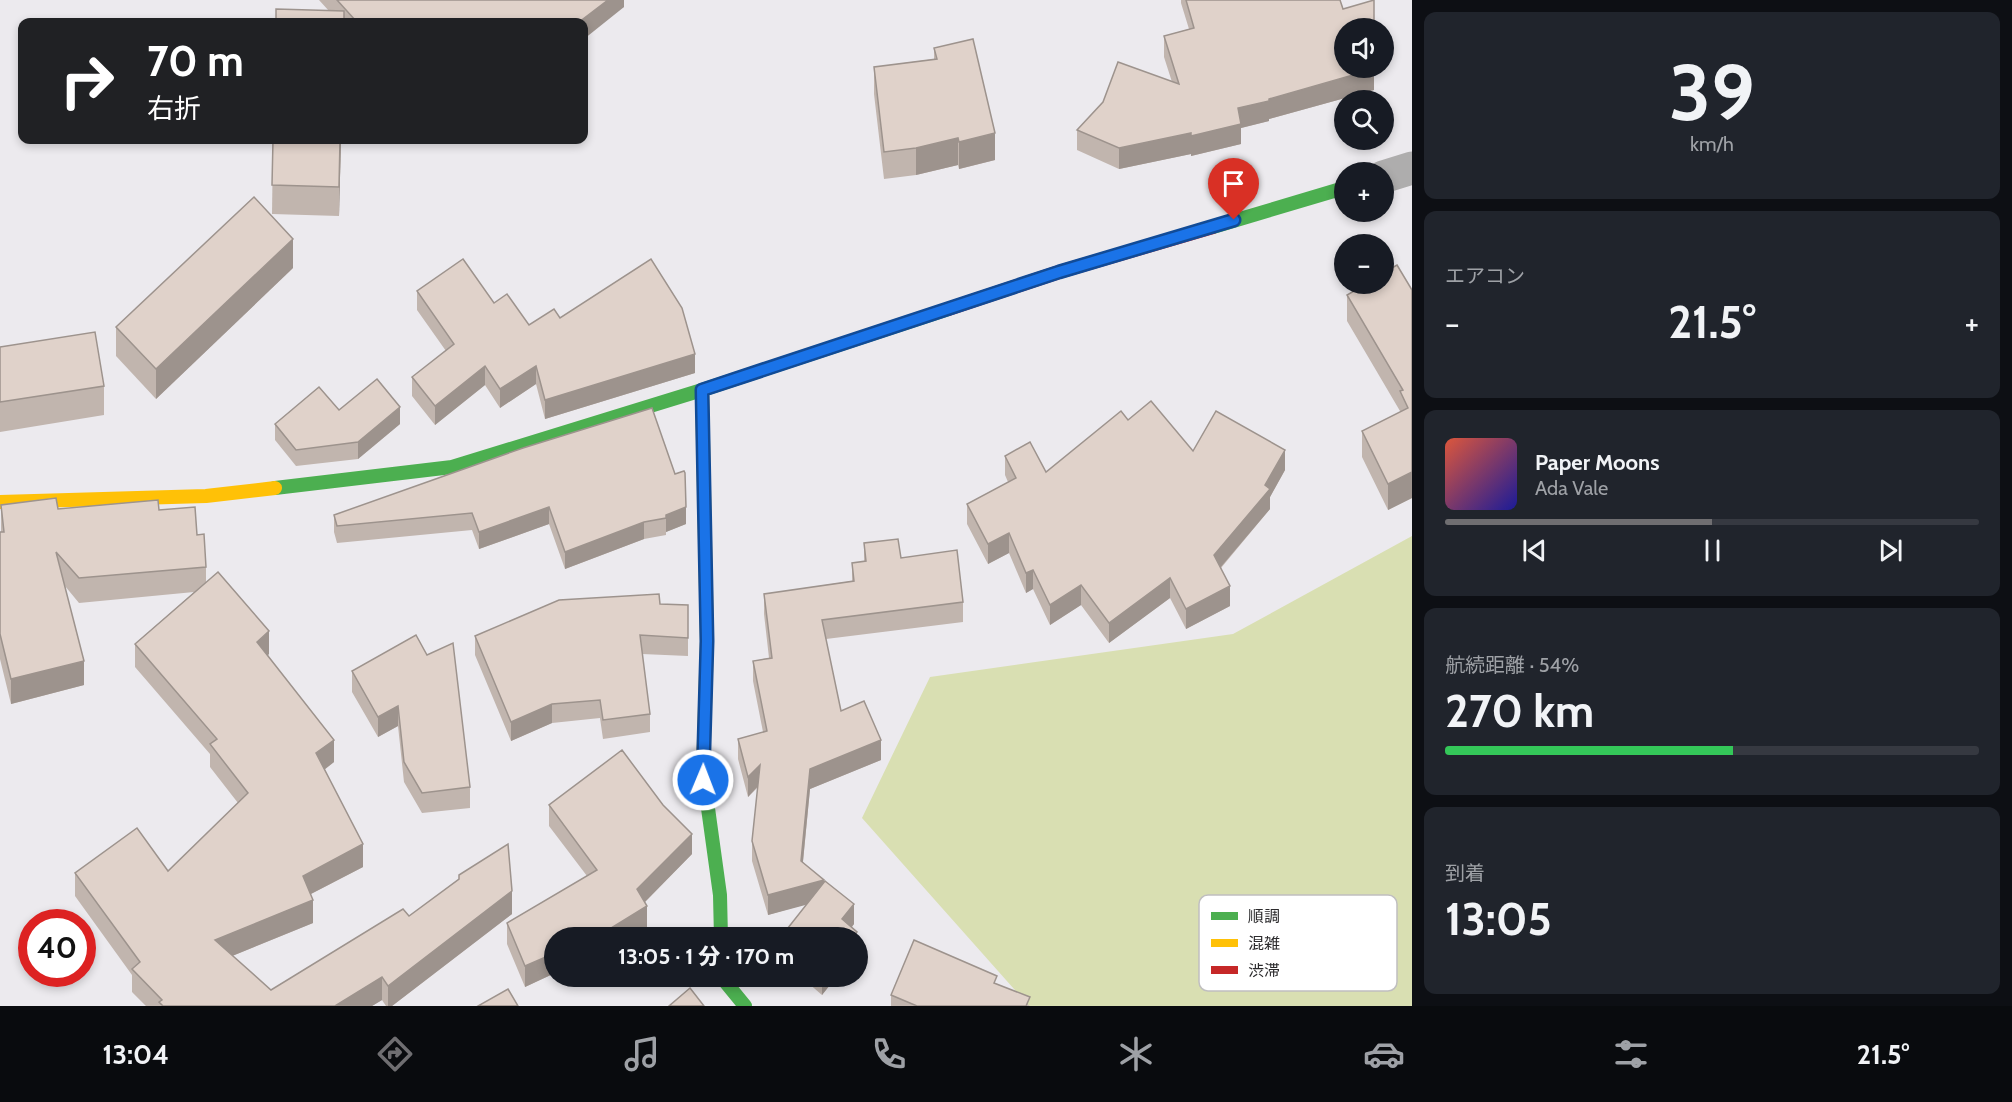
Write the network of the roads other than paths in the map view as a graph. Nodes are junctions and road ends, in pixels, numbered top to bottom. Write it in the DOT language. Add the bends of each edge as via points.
graph roads {
  1 [pos="1412,168"];
  2 [pos="1394,174"];
  3 [pos="1334,191"];
  4 [pos="702,390"];
  5 [pos="0,502"];
  6 [pos="721,927"];
  7 [pos="730,987"];
  8 [pos="745,1006"];
  1 -- 2 [label="street"];
  3 -- 4 [label="street" via="1059,272"];
  4 -- 5 [label="street" via="452,467 206,496"];
  4 -- 6 [label="street" via="707,641 703,780 720,895"];
  7 -- 8 [label="street"];
}
